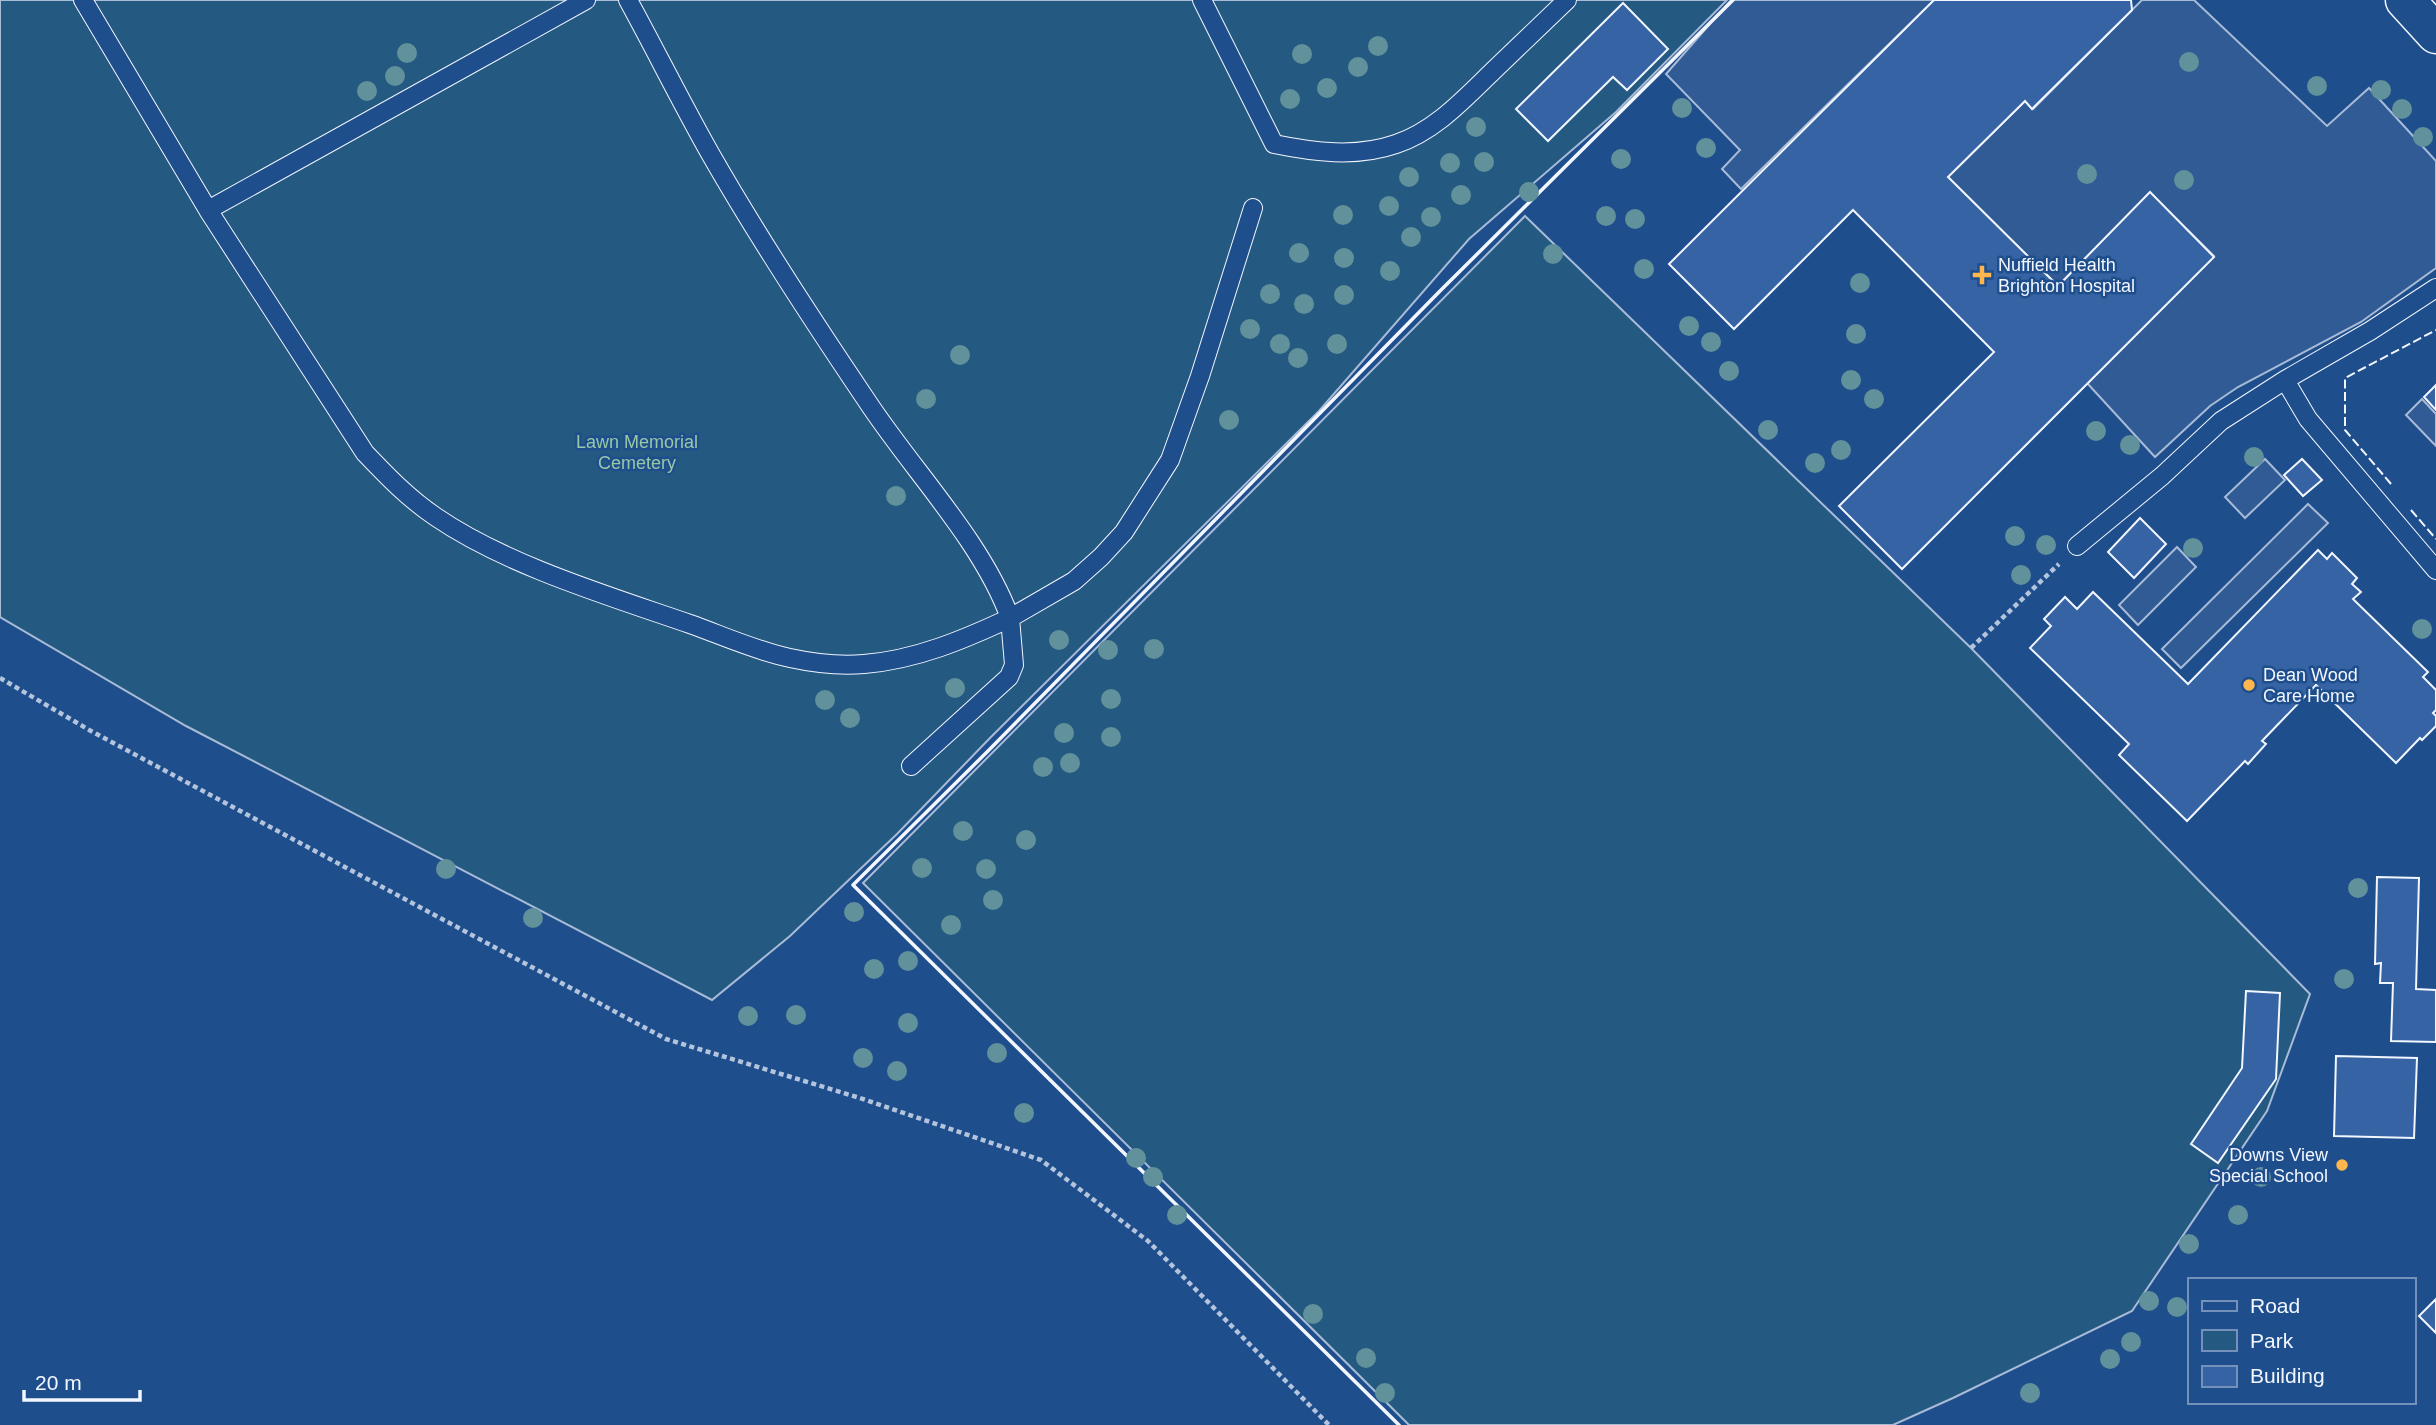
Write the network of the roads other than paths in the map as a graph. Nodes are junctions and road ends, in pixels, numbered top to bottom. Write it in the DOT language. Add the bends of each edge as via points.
graph roads {
  1 [pos="83,0"];
  2 [pos="586,0"];
  3 [pos="628,0"];
  4 [pos="1202,0"];
  5 [pos="1567,0"];
  6 [pos="2406,0"];
  7 [pos="2436,34"];
  8 [pos="1253,208"];
  9 [pos="208,210"];
  10 [pos="2436,288"];
  11 [pos="2285,380"];
  12 [pos="2077,546"];
  13 [pos="2436,570"];
  14 [pos="1010,618"];
  15 [pos="911,766"];
  1 -- 9 [label="lane"];
  2 -- 9 [label="lane"];
  3 -- 14 [label="lane" via="712,156 774,257 892,439 971,543 1000,590"];
  4 -- 5 [label="lane" via="1274,144 1318,153 1380,148 1410,139 1450,112"];
  6 -- 7 [label="street"];
  8 -- 14 [label="lane" via="1170,460 1124,532 1101,557 1074,581"];
  9 -- 14 [label="lane" via="365,453 436,517 479,542 609,596 790,658 837,664 891,660 958,642"];
  10 -- 11 [label="lane"];
  11 -- 12 [label="lane" via="2221,421 2162,477"];
  11 -- 13 [label="lane" via="2308,419"];
  14 -- 15 [label="lane" via="1014,665 1009,677"];
}
